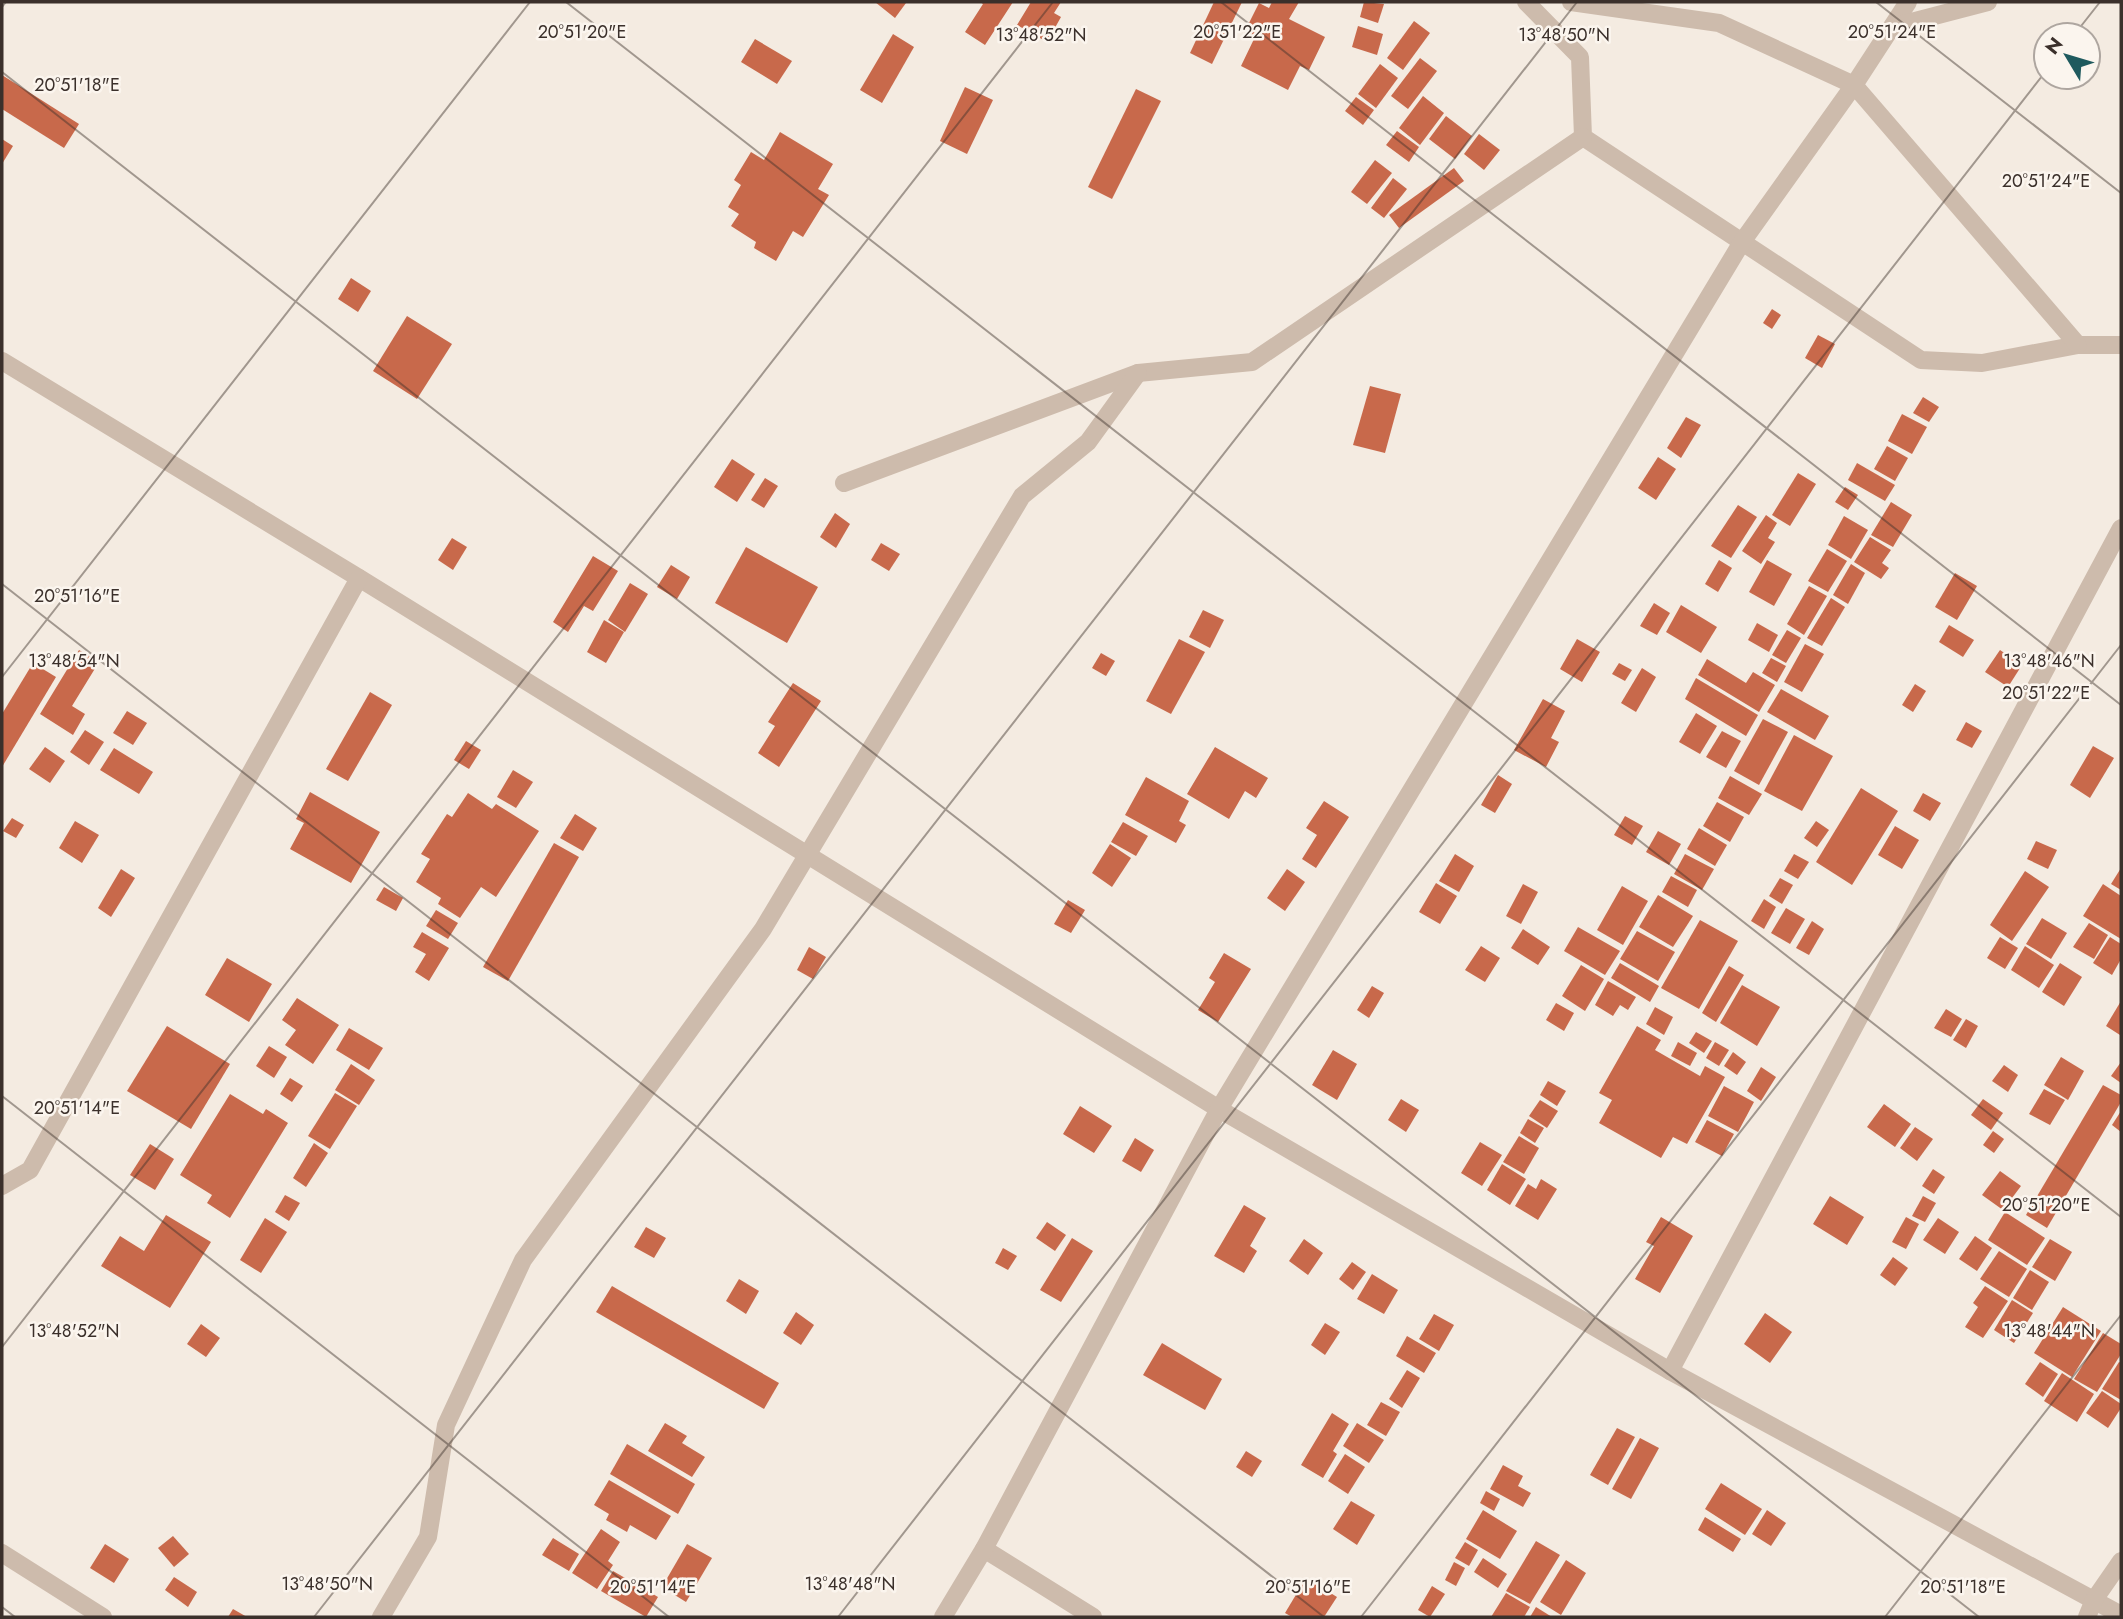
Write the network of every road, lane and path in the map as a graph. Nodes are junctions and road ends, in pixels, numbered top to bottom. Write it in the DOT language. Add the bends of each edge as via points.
graph roads {
  1 [pos="1526,2"];
  2 [pos="1571,2"];
  3 [pos="1908,2"];
  4 [pos="1988,2"];
  5 [pos="1892,27"];
  6 [pos="1854,85"];
  7 [pos="1583,136"];
  8 [pos="1742,242"];
  9 [pos="2078,345"];
  10 [pos="2121,345"];
  11 [pos="2,361"];
  12 [pos="1139,373"];
  13 [pos="844,483"];
  14 [pos="2121,528"];
  15 [pos="359,578"];
  16 [pos="808,856"];
  17 [pos="1219,1109"];
  18 [pos="2,1186"];
  19 [pos="1670,1371"];
  20 [pos="984,1549"];
  21 [pos="2,1553"];
  22 [pos="2121,1561"];
  23 [pos="2091,1609"];
  24 [pos="2121,1615"];
  25 [pos="103,1617"];
  26 [pos="382,1617"];
  27 [pos="943,1617"];
  28 [pos="1093,1617"];
  1 -- 7 [label="street" via="1580,57"];
  2 -- 6 [label="street" via="1719,23"];
  3 -- 5 [label="street"];
  4 -- 5 [label="street"];
  5 -- 6 [label="street"];
  6 -- 8 [label="street"];
  6 -- 9 [label="street"];
  7 -- 8 [label="street"];
  7 -- 12 [label="street" via="1252,362"];
  8 -- 9 [label="street" via="1921,360 1982,363"];
  8 -- 17 [label="street"];
  9 -- 10 [label="street"];
  11 -- 15 [label="street"];
  12 -- 13 [label="street"];
  12 -- 16 [label="street" via="1088,442 1022,496"];
  14 -- 19 [label="street"];
  15 -- 16 [label="street"];
  15 -- 18 [label="street" via="30,1170"];
  16 -- 17 [label="street"];
  16 -- 26 [label="street" via="763,929 523,1260 446,1425 428,1537"];
  17 -- 19 [label="street"];
  17 -- 20 [label="street"];
  19 -- 23 [label="street"];
  20 -- 27 [label="street"];
  20 -- 28 [label="street"];
  21 -- 25 [label="street"];
  22 -- 23 [label="street"];
  23 -- 24 [label="street"];
}
